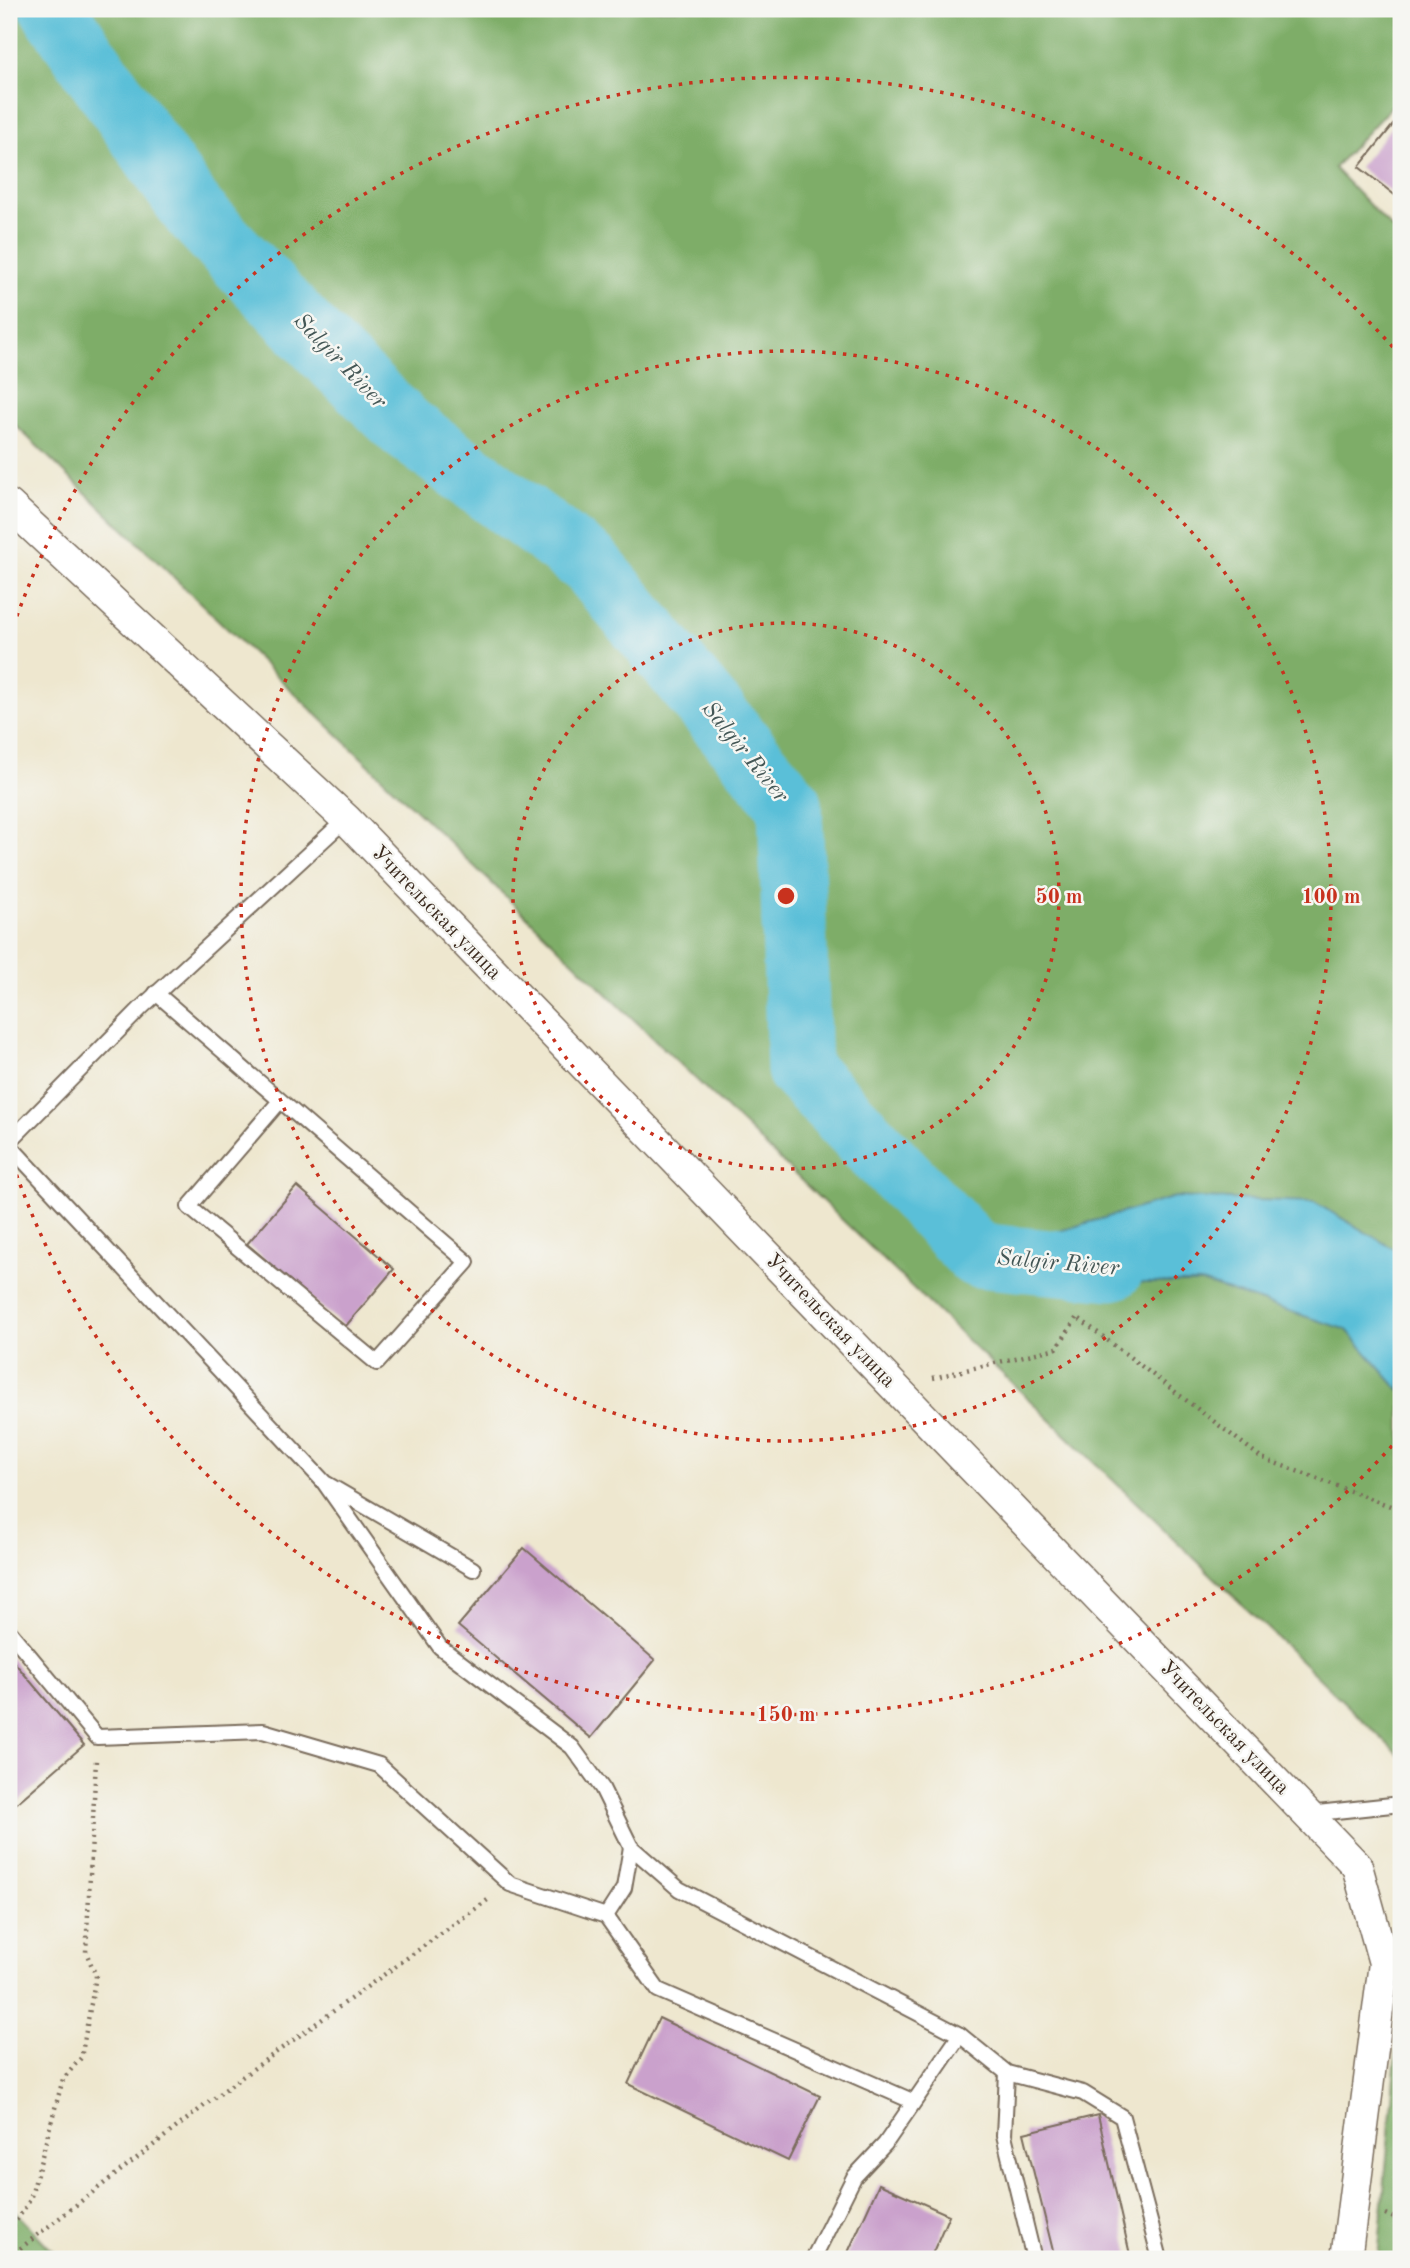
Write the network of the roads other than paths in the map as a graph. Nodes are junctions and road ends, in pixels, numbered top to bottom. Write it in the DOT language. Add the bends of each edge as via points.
graph roads {
  1 [pos="9,505"];
  2 [pos="346,819"];
  3 [pos="156,993"];
  4 [pos="280,1101"];
  5 [pos="9,1144"];
  6 [pos="323,1481"];
  7 [pos="473,1569"];
  8 [pos="9,1631"];
  9 [pos="1401,1804"];
  10 [pos="1307,1814"];
  11 [pos="631,1847"];
  12 [pos="606,1916"];
  13 [pos="960,2035"];
  14 [pos="1007,2073"];
  15 [pos="912,2101"];
  16 [pos="813,2259"];
  17 [pos="1034,2259"];
  18 [pos="1160,2259"];
  19 [pos="1346,2259"];
  1 -- 2 [label="street, Учительская улица"];
  2 -- 3 [label="lane"];
  2 -- 10 [label="street, Учительская улица"];
  3 -- 4 [label="lane"];
  3 -- 5 [label="lane"];
  4 -- 4 [label="lane" via="467,1262 377,1363 189,1207"];
  5 -- 6 [label="lane"];
  6 -- 7 [label="lane"];
  6 -- 11 [label="lane" via="440,1647 572,1747 602,1788"];
  8 -- 12 [label="lane" via="97,1737 263,1731 379,1765 510,1884"];
  9 -- 10 [label="lane"];
  10 -- 19 [label="street, Учительская улица" via="1357,1866 1384,1964"];
  11 -- 12 [label="lane" via="624,1888"];
  11 -- 13 [label="lane" via="679,1889"];
  12 -- 15 [label="lane" via="658,1990"];
  13 -- 14 [label="lane"];
  13 -- 15 [label="lane"];
  14 -- 17 [label="lane" via="1004,2135"];
  14 -- 18 [label="lane" via="1083,2093 1122,2117"];
  15 -- 16 [label="lane" via="885,2144 854,2177"];
}
